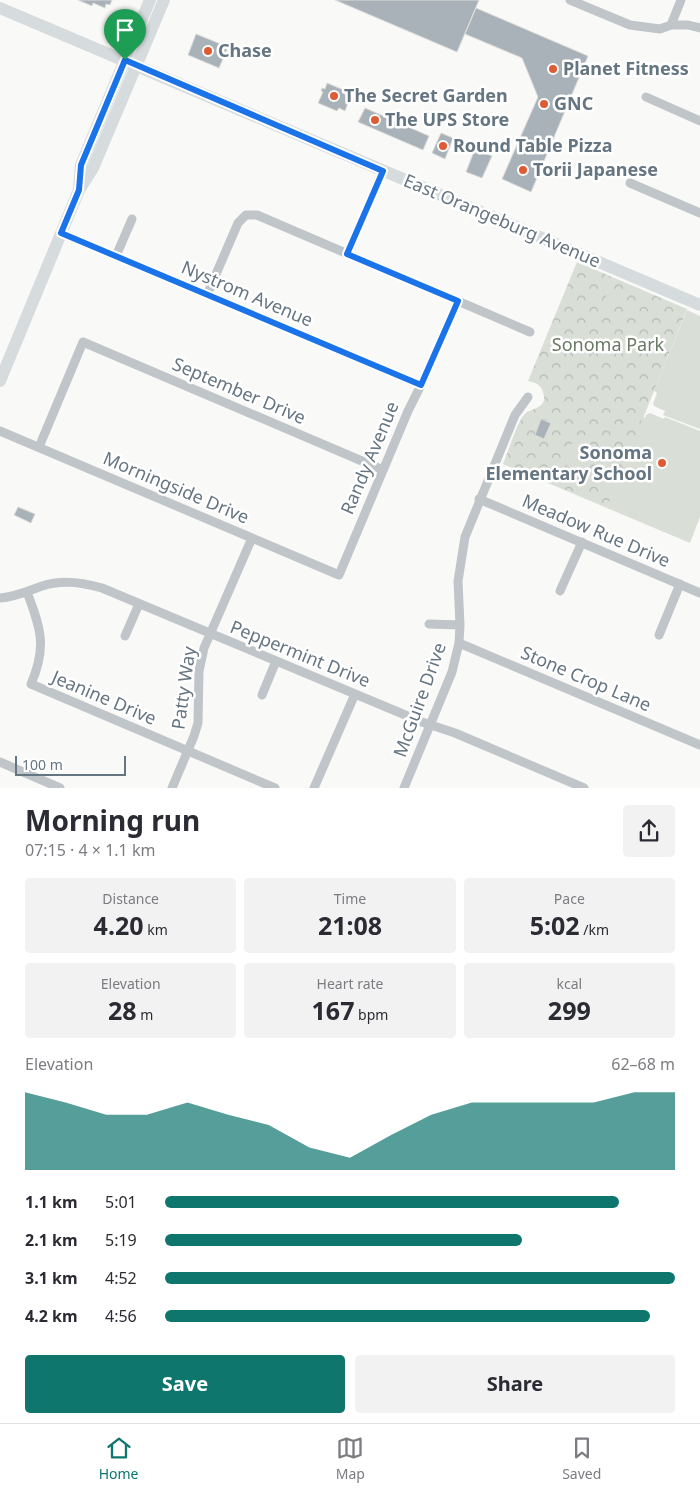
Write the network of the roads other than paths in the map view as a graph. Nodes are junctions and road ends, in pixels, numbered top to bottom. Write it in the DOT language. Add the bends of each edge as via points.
graph roads {
  1 [pos="150,0"];
  2 [pos="164,0"];
  3 [pos="570,0"];
  4 [pos="682,0"];
  5 [pos="0,8"];
  6 [pos="671,25"];
  7 [pos="700,28"];
  8 [pos="125,60"];
  9 [pos="137,65"];
  10 [pos="646,97"];
  11 [pos="700,121"];
  12 [pos="383,171"];
  13 [pos="630,183"];
  14 [pos="79,190"];
  15 [pos="700,212"];
  16 [pos="132,218"];
  17 [pos="61,233"];
  18 [pos="347,254"];
  19 [pos="116,256"];
  20 [pos="207,295"];
  21 [pos="458,301"];
  22 [pos="700,304"];
  23 [pos="530,332"];
  24 [pos="0,381"];
  25 [pos="421,385"];
  26 [pos="528,397"];
  27 [pos="0,430"];
  28 [pos="39,447"];
  29 [pos="383,470"];
  30 [pos="479,499"];
  31 [pos="252,538"];
  32 [pos="582,542"];
  33 [pos="339,575"];
  34 [pos="680,584"];
  35 [pos="28,592"];
  36 [pos="560,592"];
  37 [pos="700,593"];
  38 [pos="0,598"];
  39 [pos="139,604"];
  40 [pos="429,624"];
  41 [pos="460,625"];
  42 [pos="210,634"];
  43 [pos="659,635"];
  44 [pos="125,636"];
  45 [pos="459,643"];
  46 [pos="276,661"];
  47 [pos="355,694"];
  48 [pos="262,695"];
  49 [pos="430,724"];
  50 [pos="700,746"];
  51 [pos="188,752"];
  52 [pos="0,762"];
  53 [pos="60,788"];
  54 [pos="172,788"];
  55 [pos="274,788"];
  56 [pos="314,788"];
  57 [pos="404,788"];
  58 [pos="584,788"];
  1 -- 8 [label="street"];
  2 -- 9 [label="street"];
  3 -- 6 [label="street" via="630,25 660,29"];
  4 -- 6 [label="street"];
  5 -- 8 [label="street, East Orangeburg Avenue"];
  6 -- 7 [label="street"];
  8 -- 9 [label="street, East Orangeburg Avenue"];
  8 -- 14 [label="street" via="81,165"];
  9 -- 12 [label="street, East Orangeburg Avenue"];
  9 -- 14 [label="street" via="93,168"];
  10 -- 11 [label="street"];
  12 -- 18 [label="street"];
  12 -- 22 [label="street, East Orangeburg Avenue"];
  13 -- 15 [label="street"];
  14 -- 17 [label="street"];
  16 -- 19 [label="street"];
  17 -- 19 [label="street, Nystrom Avenue"];
  17 -- 24 [label="street"];
  18 -- 20 [label="street" via="257,215 246,216 238,223"];
  18 -- 21 [label="street"];
  19 -- 20 [label="street, Nystrom Avenue"];
  20 -- 25 [label="street, Nystrom Avenue"];
  21 -- 23 [label="street"];
  21 -- 25 [label="street, Randy Avenue"];
  25 -- 29 [label="street, Randy Avenue"];
  26 -- 30 [label="street, McGuire Drive" via="515,415"];
  27 -- 28 [label="street, Morningside Drive"];
  28 -- 29 [label="street, September Drive" via="82,342"];
  28 -- 31 [label="street, Morningside Drive"];
  29 -- 33 [label="street, Randy Avenue"];
  30 -- 32 [label="street, Meadow Rue Drive"];
  30 -- 41 [label="street, McGuire Drive" via="461,552 458,581"];
  31 -- 33 [label="street, Morningside Drive"];
  31 -- 42 [label="street, Patty Way"];
  32 -- 34 [label="street, Meadow Rue Drive"];
  32 -- 36 [label="street"];
  34 -- 37 [label="street, Meadow Rue Drive"];
  34 -- 43 [label="street"];
  35 -- 38 [label="street, Peppermint Drive"];
  35 -- 39 [label="street, Peppermint Drive" via="54,583 79,583 102,588"];
  35 -- 51 [label="street, Jeanine Drive" via="41,641 39,662 31,684"];
  39 -- 42 [label="street, Peppermint Drive"];
  39 -- 44 [label="street"];
  40 -- 41 [label="street"];
  41 -- 45 [label="street, McGuire Drive"];
  42 -- 46 [label="street, Peppermint Drive"];
  42 -- 51 [label="street, Patty Way" via="199,671 198,724"];
  45 -- 49 [label="street, McGuire Drive" via="452,672"];
  45 -- 50 [label="street, Stone Crop Lane"];
  46 -- 47 [label="street, Peppermint Drive"];
  46 -- 48 [label="street"];
  47 -- 49 [label="street, Peppermint Drive"];
  47 -- 56 [label="street"];
  49 -- 57 [label="street, McGuire Drive"];
  49 -- 58 [label="street, Peppermint Drive"];
  51 -- 54 [label="street, Patty Way"];
  51 -- 55 [label="street, Jeanine Drive"];
  52 -- 53 [label="street"];
}
